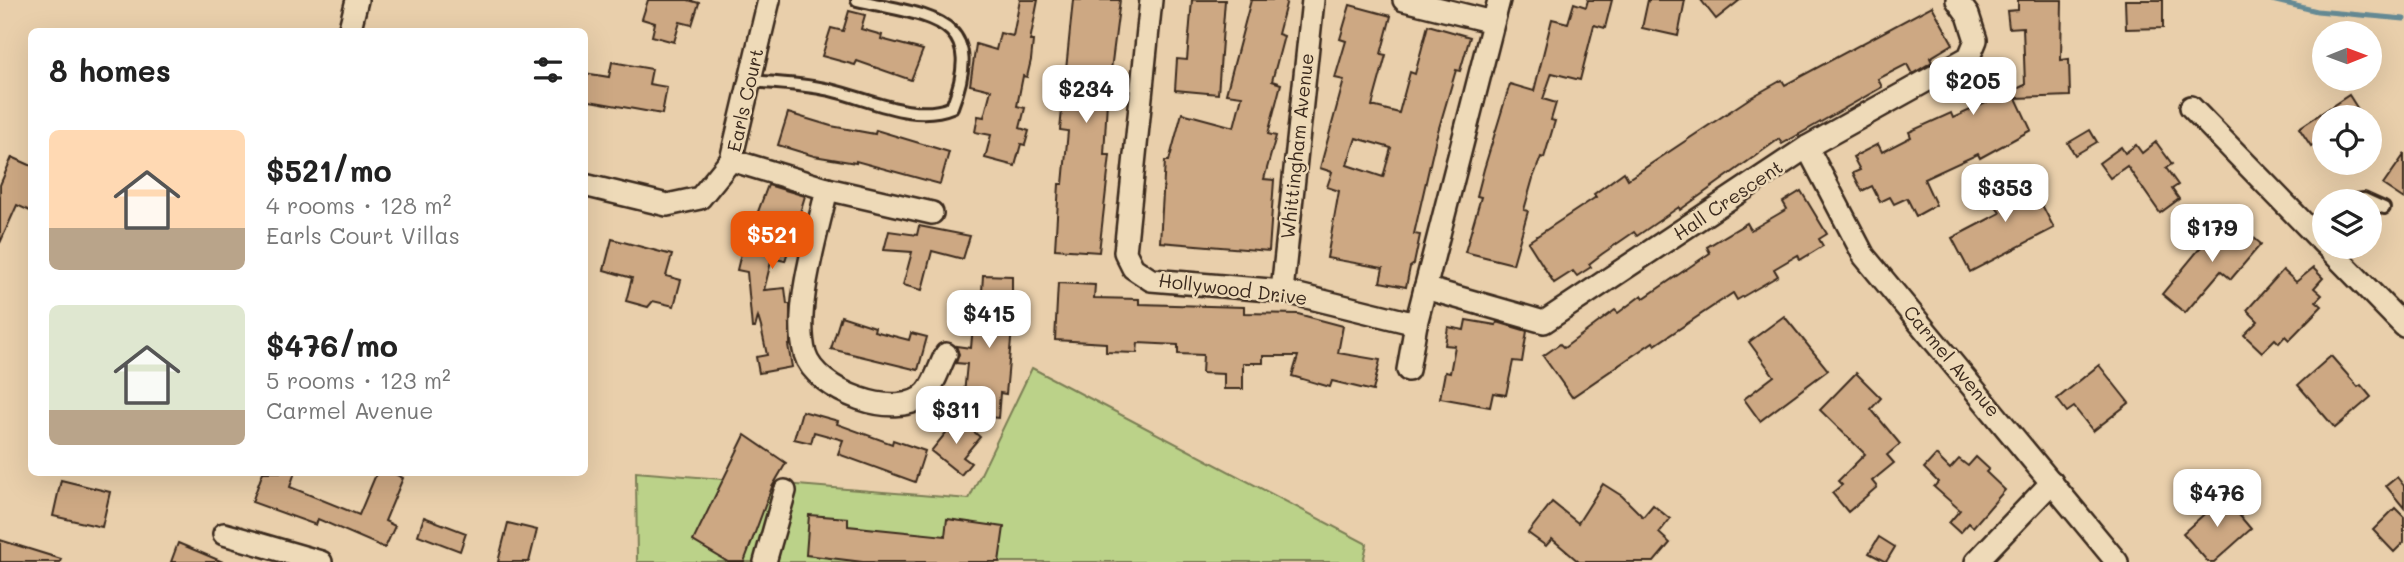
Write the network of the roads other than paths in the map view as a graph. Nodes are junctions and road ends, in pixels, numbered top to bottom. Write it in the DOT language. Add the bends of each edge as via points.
graph roads {
  1 [pos="357,0"];
  2 [pos="769,0"];
  3 [pos="857,0"];
  4 [pos="1151,0"];
  5 [pos="1313,0"];
  6 [pos="1404,0"];
  7 [pos="1499,0"];
  8 [pos="1957,0"];
  9 [pos="1493,22"];
  10 [pos="350,28"];
  11 [pos="748,81"];
  12 [pos="2191,107"];
  13 [pos="1807,147"];
  14 [pos="731,160"];
  15 [pos="588,186"];
  16 [pos="827,189"];
  17 [pos="932,213"];
  18 [pos="2312,226"];
  19 [pos="2343,259"];
  20 [pos="1425,288"];
  21 [pos="1282,291"];
  22 [pos="1416,324"];
  23 [pos="2404,326"];
  24 [pos="946,354"];
  25 [pos="1408,370"];
  26 [pos="2052,482"];
  27 [pos="785,491"];
  28 [pos="225,534"];
  29 [pos="321,562"];
  30 [pos="765,562"];
  31 [pos="1976,562"];
  32 [pos="2117,562"];
  1 -- 10 [label="street"];
  2 -- 11 [label="street, Earls Court"];
  3 -- 11 [label="lane" via="933,18 951,29 962,44 965,64 953,107 936,114 891,108 828,90"];
  4 -- 21 [label="street, Hollywood Drive" via="1125,252 1133,268 1151,279"];
  5 -- 21 [label="street, Whittingham Avenue"];
  6 -- 9 [label="street"];
  7 -- 9 [label="street"];
  8 -- 13 [label="street, Hall Crescent" via="1968,15 1976,40 1969,57"];
  9 -- 20 [label="street"];
  11 -- 14 [label="street, Earls Court"];
  12 -- 18 [label="street"];
  13 -- 20 [label="street, Hall Crescent" via="1544,322"];
  13 -- 26 [label="street, Carmel Avenue" via="1864,256"];
  14 -- 15 [label="street, Earls Court" via="700,198 667,205"];
  14 -- 16 [label="street"];
  16 -- 17 [label="street"];
  16 -- 24 [label="street" via="803,301 805,355 824,383 878,405 906,404 927,393"];
  19 -- 23 [label="street"];
  20 -- 22 [label="street"];
  21 -- 22 [label="street, Hollywood Drive"];
  22 -- 25 [label="street"];
  26 -- 31 [label="street"];
  26 -- 32 [label="street, Carmel Avenue"];
  27 -- 30 [label="street"];
  28 -- 29 [label="street"];
}
